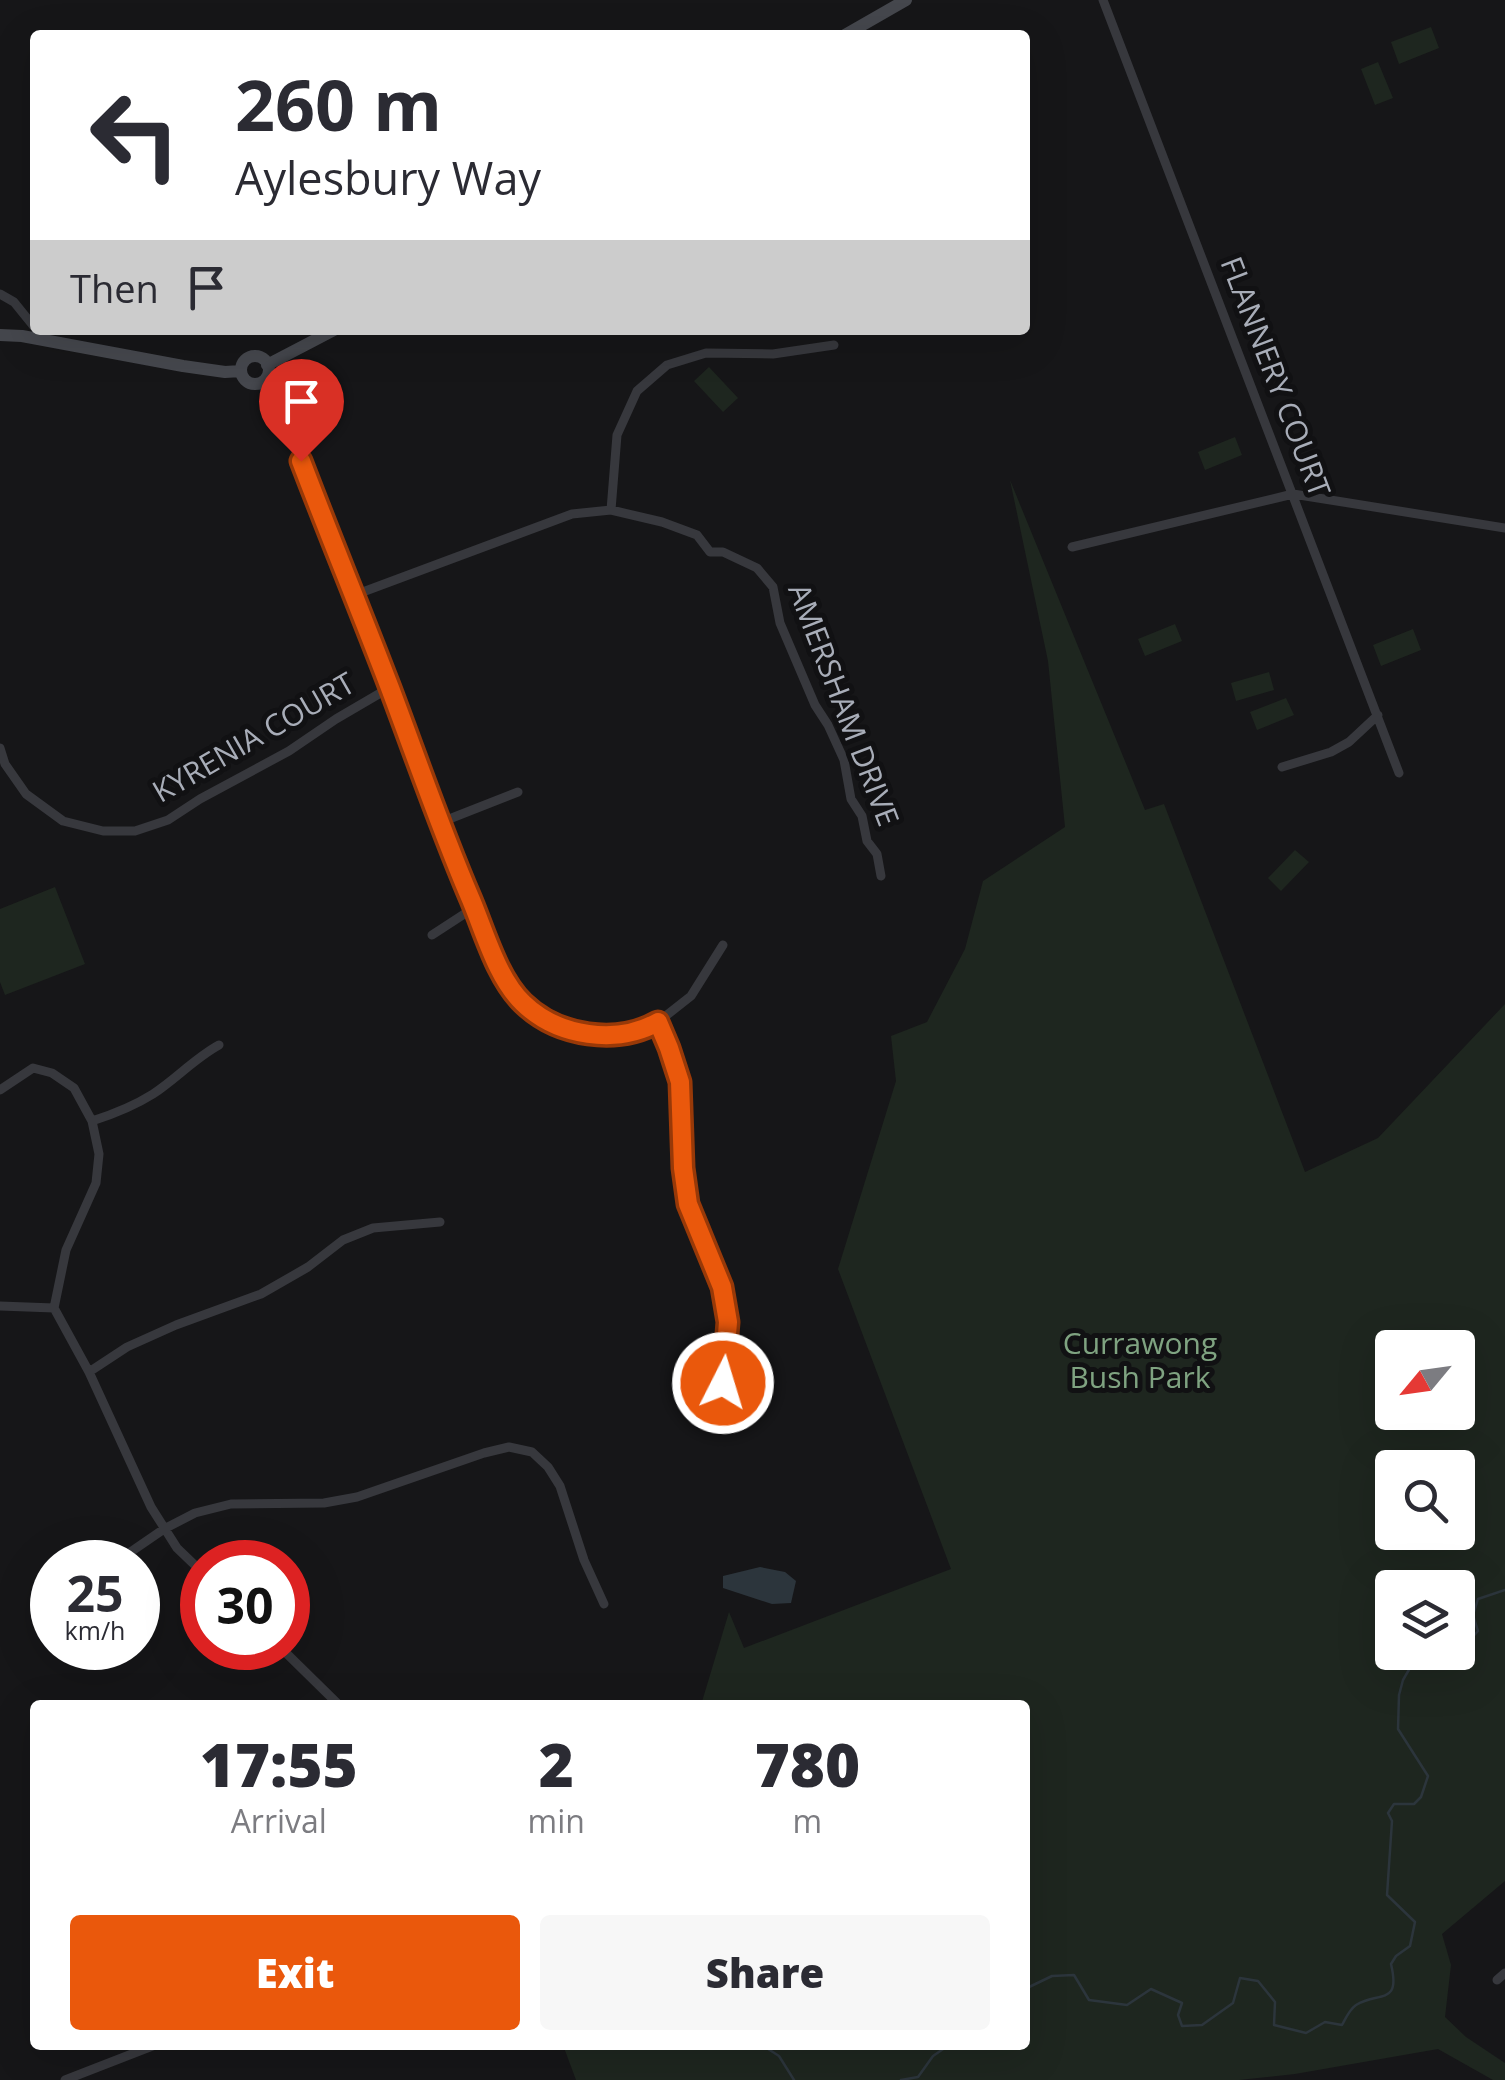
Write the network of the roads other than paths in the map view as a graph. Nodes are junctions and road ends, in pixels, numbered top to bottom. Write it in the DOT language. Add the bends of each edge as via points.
graph roads {
  1 [pos="906,0"];
  2 [pos="1103,0"];
  3 [pos="854,30"];
  4 [pos="0,294"];
  5 [pos="30,324"];
  6 [pos="30,332"];
  7 [pos="0,334"];
  8 [pos="49,335"];
  9 [pos="325,335"];
  10 [pos="834,345"];
  11 [pos="268,365"];
  12 [pos="241,371"];
  13 [pos="260,382"];
  14 [pos="1293,494"];
  15 [pos="611,510"];
  16 [pos="1505,528"];
  17 [pos="1072,547"];
  18 [pos="352,596"];
  19 [pos="390,688"];
  20 [pos="1378,715"];
  21 [pos="0,748"];
  22 [pos="1282,767"];
  23 [pos="1399,773"];
  24 [pos="518,792"];
  25 [pos="439,823"];
  26 [pos="881,876"];
  27 [pos="475,907"];
  28 [pos="432,935"];
  29 [pos="723,944"];
  30 [pos="658,1022"];
  31 [pos="220,1044"];
  32 [pos="0,1090"];
  33 [pos="92,1121"];
  34 [pos="440,1222"];
  35 [pos="0,1306"];
  36 [pos="54,1308"];
  37 [pos="89,1372"];
  38 [pos="723,1383"];
  39 [pos="164,1529"];
  40 [pos="148,1540"];
  41 [pos="180,1550"];
  42 [pos="604,1604"];
  43 [pos="303,1670"];
  44 [pos="334,1700"];
  45 [pos="142,2050"];
  46 [pos="65,2080"];
  1 -- 3 [label="main road"];
  2 -- 14 [label="street, FLANNERY COURT"];
  4 -- 5 [label="street"];
  6 -- 7 [label="main road"];
  8 -- 12 [label="main road" via="183,366"];
  9 -- 11 [label="main road"];
  10 -- 15 [label="street" via="772,354 706,353 667,365 637,391 617,435"];
  11 -- 12 [label="main road" via="250,357"];
  11 -- 13 [label="main road"];
  12 -- 13 [label="main road" via="248,382"];
  13 -- 18 [label="street" via="301,461"];
  14 -- 16 [label="street"];
  14 -- 17 [label="street"];
  14 -- 20 [label="street, FLANNERY COURT"];
  15 -- 18 [label="street, AMERSHAM DRIVE" via="572,514"];
  15 -- 26 [label="street, AMERSHAM DRIVE" via="697,536 710,552 757,568 773,587 780,623 844,760 851,799"];
  18 -- 19 [label="street"];
  19 -- 21 [label="street, KYRENIA COURT" via="168,820 135,831 63,821 26,794"];
  19 -- 25 [label="street"];
  20 -- 22 [label="street" via="1331,752"];
  20 -- 23 [label="street, FLANNERY COURT"];
  24 -- 25 [label="street"];
  25 -- 27 [label="street"];
  27 -- 28 [label="street"];
  27 -- 30 [label="street" via="502,976 542,1017 606,1036"];
  29 -- 30 [label="street" via="691,996"];
  30 -- 38 [label="street" via="680,1082 688,1204 722,1287 728,1322"];
  31 -- 33 [label="street" via="154,1092"];
  32 -- 33 [label="street" via="34,1068 52,1073 74,1088"];
  33 -- 36 [label="street" via="96,1183 66,1250"];
  34 -- 37 [label="street" via="373,1228 343,1240 262,1294 176,1324"];
  35 -- 36 [label="street"];
  36 -- 37 [label="street"];
  37 -- 39 [label="street"];
  39 -- 40 [label="street"];
  39 -- 41 [label="street"];
  39 -- 42 [label="street" via="231,1504 357,1497 510,1446 532,1452 560,1486"];
  43 -- 44 [label="street"];
  45 -- 46 [label="street"];
}
